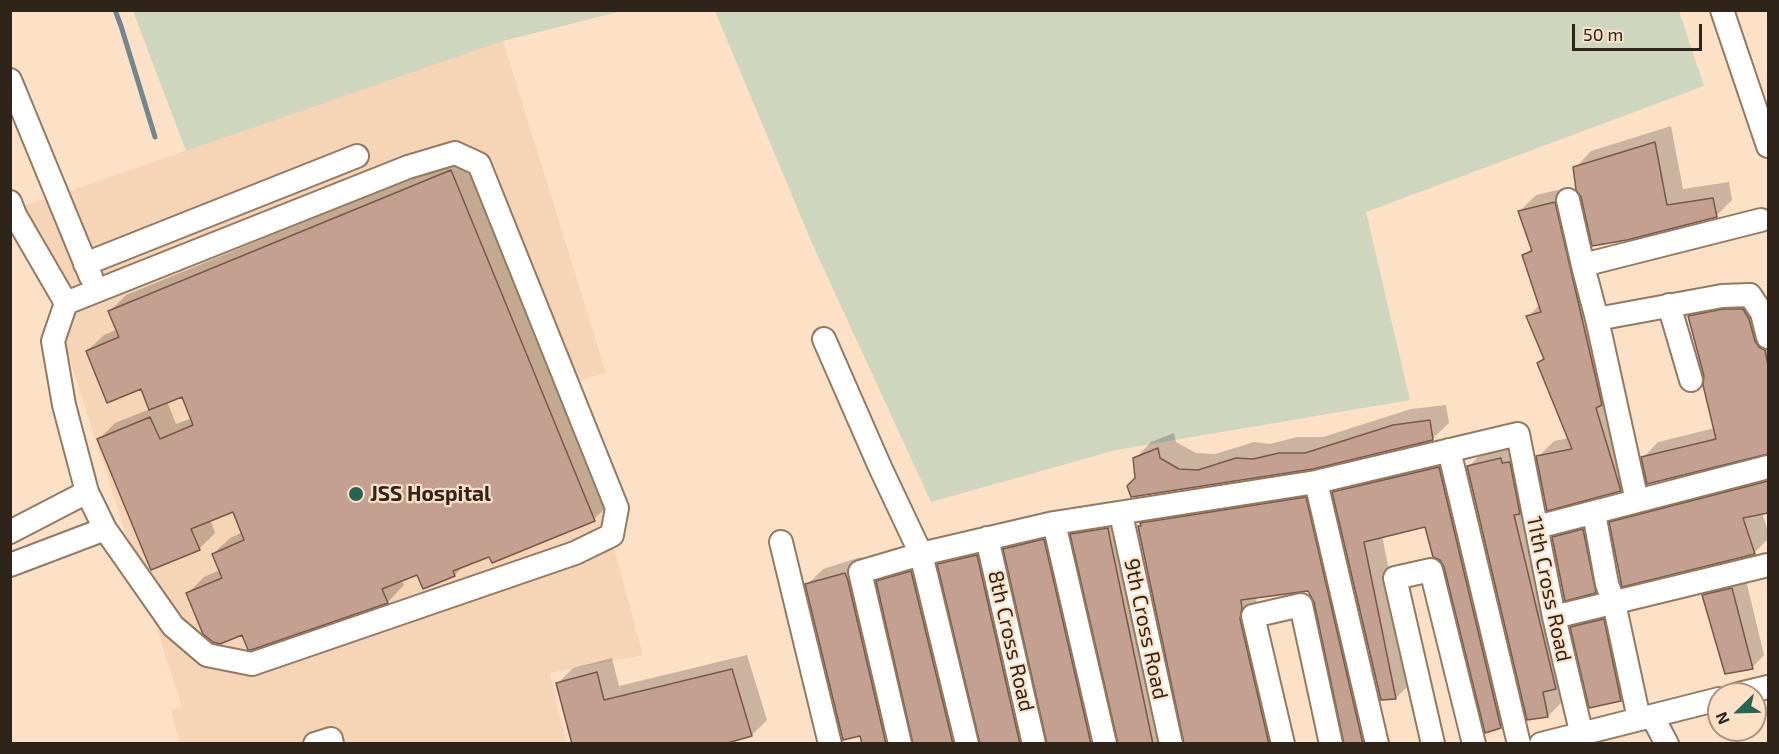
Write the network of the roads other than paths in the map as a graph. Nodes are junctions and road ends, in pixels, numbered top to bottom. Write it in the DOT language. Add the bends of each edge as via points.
graph roads {
  1 [pos="1722,10"];
  2 [pos="10,80"];
  3 [pos="1768,146"];
  4 [pos="357,156"];
  5 [pos="1568,200"];
  6 [pos="10,201"];
  7 [pos="1761,220"];
  8 [pos="85,264"];
  9 [pos="1584,270"];
  10 [pos="96,290"];
  11 [pos="66,303"];
  12 [pos="1669,305"];
  13 [pos="1597,319"];
  14 [pos="1768,337"];
  15 [pos="824,339"];
  16 [pos="1691,380"];
  17 [pos="1449,450"];
  18 [pos="1768,467"];
  19 [pos="1316,482"];
  20 [pos="87,492"];
  21 [pos="1636,501"];
  22 [pos="1594,513"];
  23 [pos="1120,514"];
  24 [pos="1054,523"];
  25 [pos="1537,527"];
  26 [pos="105,530"];
  27 [pos="10,532"];
  28 [pos="987,538"];
  29 [pos="781,542"];
  30 [pos="921,554"];
  31 [pos="10,565"];
  32 [pos="1768,565"];
  33 [pos="1614,603"];
  34 [pos="1554,617"];
  35 [pos="1707,702"];
  36 [pos="1646,717"];
  37 [pos="1583,739"];
  38 [pos="315,744"];
  39 [pos="332,744"];
  40 [pos="830,744"];
  41 [pos="900,744"];
  42 [pos="967,744"];
  43 [pos="1034,744"];
  44 [pos="1105,744"];
  45 [pos="1170,744"];
  46 [pos="1283,744"];
  47 [pos="1331,744"];
  48 [pos="1377,744"];
  49 [pos="1433,744"];
  50 [pos="1474,744"];
  51 [pos="1519,744"];
  52 [pos="1541,744"];
  53 [pos="1667,744"];
  1 -- 3 [label="street"];
  2 -- 8 [label="street"];
  4 -- 8 [label="street"];
  5 -- 9 [label="street"];
  6 -- 11 [label="street"];
  7 -- 9 [label="street" via="1587,264"];
  8 -- 10 [label="street"];
  9 -- 13 [label="street"];
  10 -- 11 [label="street"];
  10 -- 26 [label="street" via="408,167 455,153 479,164 617,508 612,536 575,553 252,664 207,655 173,626"];
  11 -- 20 [label="street" via="53,341 64,405"];
  12 -- 13 [label="street"];
  12 -- 14 [label="street" via="1750,295 1762,313"];
  12 -- 16 [label="street"];
  13 -- 21 [label="street"];
  15 -- 30 [label="street"];
  17 -- 19 [label="street"];
  17 -- 25 [label="street, 11th Cross Road" via="1518,434"];
  17 -- 51 [label="street"];
  18 -- 21 [label="street"];
  19 -- 23 [label="street"];
  19 -- 48 [label="street"];
  20 -- 26 [label="street"];
  20 -- 27 [label="street"];
  21 -- 22 [label="street"];
  22 -- 25 [label="street"];
  22 -- 33 [label="street"];
  23 -- 24 [label="street"];
  23 -- 45 [label="street, 9th Cross Road"];
  24 -- 28 [label="street"];
  24 -- 44 [label="street"];
  25 -- 34 [label="street, 11th Cross Road"];
  26 -- 31 [label="street"];
  28 -- 30 [label="street"];
  28 -- 43 [label="street, 8th Cross Road"];
  29 -- 40 [label="street"];
  30 -- 41 [label="street" via="860,572"];
  30 -- 42 [label="street"];
  32 -- 33 [label="street"];
  33 -- 34 [label="street"];
  33 -- 36 [label="street"];
  34 -- 37 [label="street, 11th Cross Road"];
  35 -- 36 [label="street"];
  36 -- 37 [label="street"];
  36 -- 53 [label="street"];
  37 -- 52 [label="street"];
  38 -- 39 [label="street" via="331,740"];
  46 -- 47 [label="street" via="1253,616 1301,605"];
  49 -- 50 [label="street" via="1395,578 1431,570"];
}
